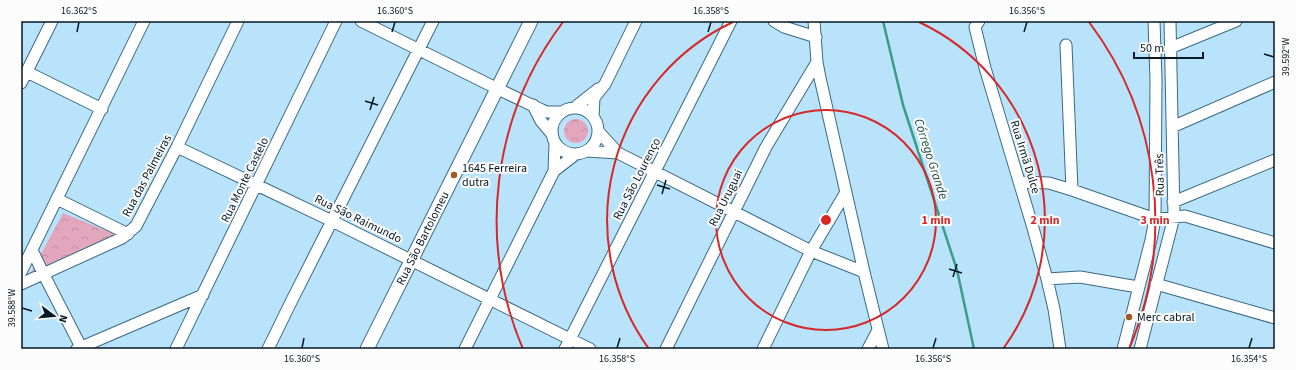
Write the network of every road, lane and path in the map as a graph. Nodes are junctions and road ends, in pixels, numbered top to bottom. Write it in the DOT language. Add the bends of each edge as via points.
graph roads {
  1 [pos="52,21"];
  2 [pos="144,21"];
  3 [pos="238,21"];
  4 [pos="336,21"];
  5 [pos="361,21"];
  6 [pos="433,21"];
  7 [pos="531,21"];
  8 [pos="636,21"];
  9 [pos="731,21"];
  10 [pos="774,21"];
  11 [pos="814,21"];
  12 [pos="979,21"];
  13 [pos="1154,21"];
  14 [pos="1170,21"];
  15 [pos="1236,21"];
  16 [pos="816,37"];
  17 [pos="1066,45"];
  18 [pos="1170,48"];
  19 [pos="419,49"];
  20 [pos="817,62"];
  21 [pos="27,72"];
  22 [pos="1275,82"];
  23 [pos="21,83"];
  24 [pos="605,84"];
  25 [pos="498,89"];
  26 [pos="533,105"];
  27 [pos="574,108"];
  28 [pos="102,109"];
  29 [pos="562,112"];
  30 [pos="592,116"];
  31 [pos="1172,126"];
  32 [pos="598,130"];
  33 [pos="554,139"];
  34 [pos="177,147"];
  35 [pos="582,152"];
  36 [pos="618,153"];
  37 [pos="1275,160"];
  38 [pos="554,171"];
  39 [pos="654,172"];
  40 [pos="1019,182"];
  41 [pos="257,185"];
  42 [pos="1072,190"];
  43 [pos="846,192"];
  44 [pos="57,199"];
  45 [pos="1173,202"];
  46 [pos="734,211"];
  47 [pos="1174,216"];
  48 [pos="1155,219"];
  49 [pos="332,221"];
  50 [pos="128,234"];
  51 [pos="1275,243"];
  52 [pos="32,250"];
  53 [pos="811,251"];
  54 [pos="411,261"];
  55 [pos="21,272"];
  56 [pos="864,272"];
  57 [pos="43,273"];
  58 [pos="1047,279"];
  59 [pos="21,284"];
  60 [pos="1156,284"];
  61 [pos="1138,287"];
  62 [pos="203,295"];
  63 [pos="489,300"];
  64 [pos="1275,318"];
  65 [pos="878,330"];
  66 [pos="568,344"];
  67 [pos="79,348"];
  68 [pos="176,349"];
  69 [pos="268,349"];
  70 [pos="367,349"];
  71 [pos="465,349"];
  72 [pos="590,349"];
  73 [pos="666,349"];
  74 [pos="763,349"];
  75 [pos="868,349"];
  76 [pos="883,349"];
  77 [pos="1060,349"];
  78 [pos="1123,349"];
  79 [pos="1140,349"];
  1 -- 21 [label="street"];
  2 -- 28 [label="street"];
  3 -- 34 [label="street, Rua das Palmeiras"];
  4 -- 41 [label="street, Rua Monte Castelo"];
  5 -- 19 [label="street"];
  6 -- 19 [label="street"];
  7 -- 25 [label="street, Rua São Bartolomeu"];
  8 -- 24 [label="street"];
  9 -- 39 [label="street, Rua São Lourenço"];
  10 -- 16 [label="street"];
  11 -- 16 [label="street"];
  12 -- 40 [label="street, Rua Irmã Dulce" via="975,27 985,68"];
  13 -- 48 [label="street"];
  14 -- 18 [label="street, Rua Três"];
  15 -- 18 [label="street"];
  16 -- 20 [label="street"];
  17 -- 42 [label="street"];
  18 -- 31 [label="street, Rua Três"];
  19 -- 25 [label="street"];
  19 -- 49 [label="street"];
  20 -- 43 [label="street"];
  20 -- 46 [label="street, Rua Uruguai" via="766,146"];
  21 -- 23 [label="street"];
  21 -- 28 [label="street"];
  22 -- 31 [label="street"];
  24 -- 27 [label="street"];
  24 -- 30 [label="street" via="594,98"];
  25 -- 26 [label="street"];
  25 -- 54 [label="street, Rua São Bartolomeu"];
  26 -- 29 [label="street" via="547,112"];
  26 -- 33 [label="street"];
  27 -- 29 [label="street"];
  27 -- 30 [label="street" via="584,110"];
  28 -- 44 [label="street"];
  29 -- 33 [label="street" via="552,129"];
  30 -- 32 [label="street"];
  31 -- 45 [label="street, Rua Três"];
  32 -- 35 [label="street" via="595,142"];
  32 -- 36 [label="street"];
  33 -- 35 [label="street" via="564,152"];
  33 -- 38 [label="street"];
  34 -- 41 [label="street, Rua São Raimundo"];
  34 -- 50 [label="street, Rua das Palmeiras" via="136,226"];
  35 -- 36 [label="street"];
  35 -- 38 [label="street"];
  36 -- 39 [label="street"];
  37 -- 45 [label="street"];
  38 -- 63 [label="street"];
  39 -- 46 [label="street"];
  39 -- 66 [label="street, Rua São Lourenço"];
  40 -- 42 [label="street" via="1049,183"];
  40 -- 58 [label="street, Rua Irmã Dulce"];
  41 -- 49 [label="street, Rua São Raimundo"];
  41 -- 62 [label="street, Rua Monte Castelo"];
  42 -- 48 [label="street"];
  43 -- 53 [label="street"];
  43 -- 56 [label="street"];
  44 -- 50 [label="street"];
  44 -- 52 [label="street"];
  45 -- 47 [label="street, Rua Três"];
  46 -- 53 [label="street"];
  46 -- 73 [label="street, Rua Uruguai"];
  47 -- 48 [label="street"];
  47 -- 51 [label="street" via="1185,216"];
  47 -- 60 [label="street, Rua Três"];
  48 -- 61 [label="street"];
  49 -- 54 [label="street, Rua São Raimundo"];
  49 -- 69 [label="street"];
  50 -- 57 [label="street, Rua das Palmeiras"];
  52 -- 55 [label="street"];
  52 -- 57 [label="street"];
  53 -- 56 [label="street"];
  53 -- 74 [label="street"];
  54 -- 63 [label="street, Rua São Raimundo"];
  54 -- 70 [label="street, Rua São Bartolomeu"];
  56 -- 65 [label="street"];
  57 -- 59 [label="street, Rua das Palmeiras"];
  57 -- 67 [label="street"];
  58 -- 61 [label="street" via="1080,277"];
  58 -- 77 [label="street, Rua Irmã Dulce"];
  60 -- 64 [label="street"];
  60 -- 79 [label="street, Rua Três"];
  61 -- 78 [label="street"];
  62 -- 67 [label="street"];
  62 -- 68 [label="street, Rua Monte Castelo"];
  63 -- 66 [label="street, Rua São Raimundo"];
  63 -- 71 [label="street"];
  65 -- 75 [label="street"];
  65 -- 76 [label="street"];
  66 -- 72 [label="street, Rua São Raimundo"];
}
